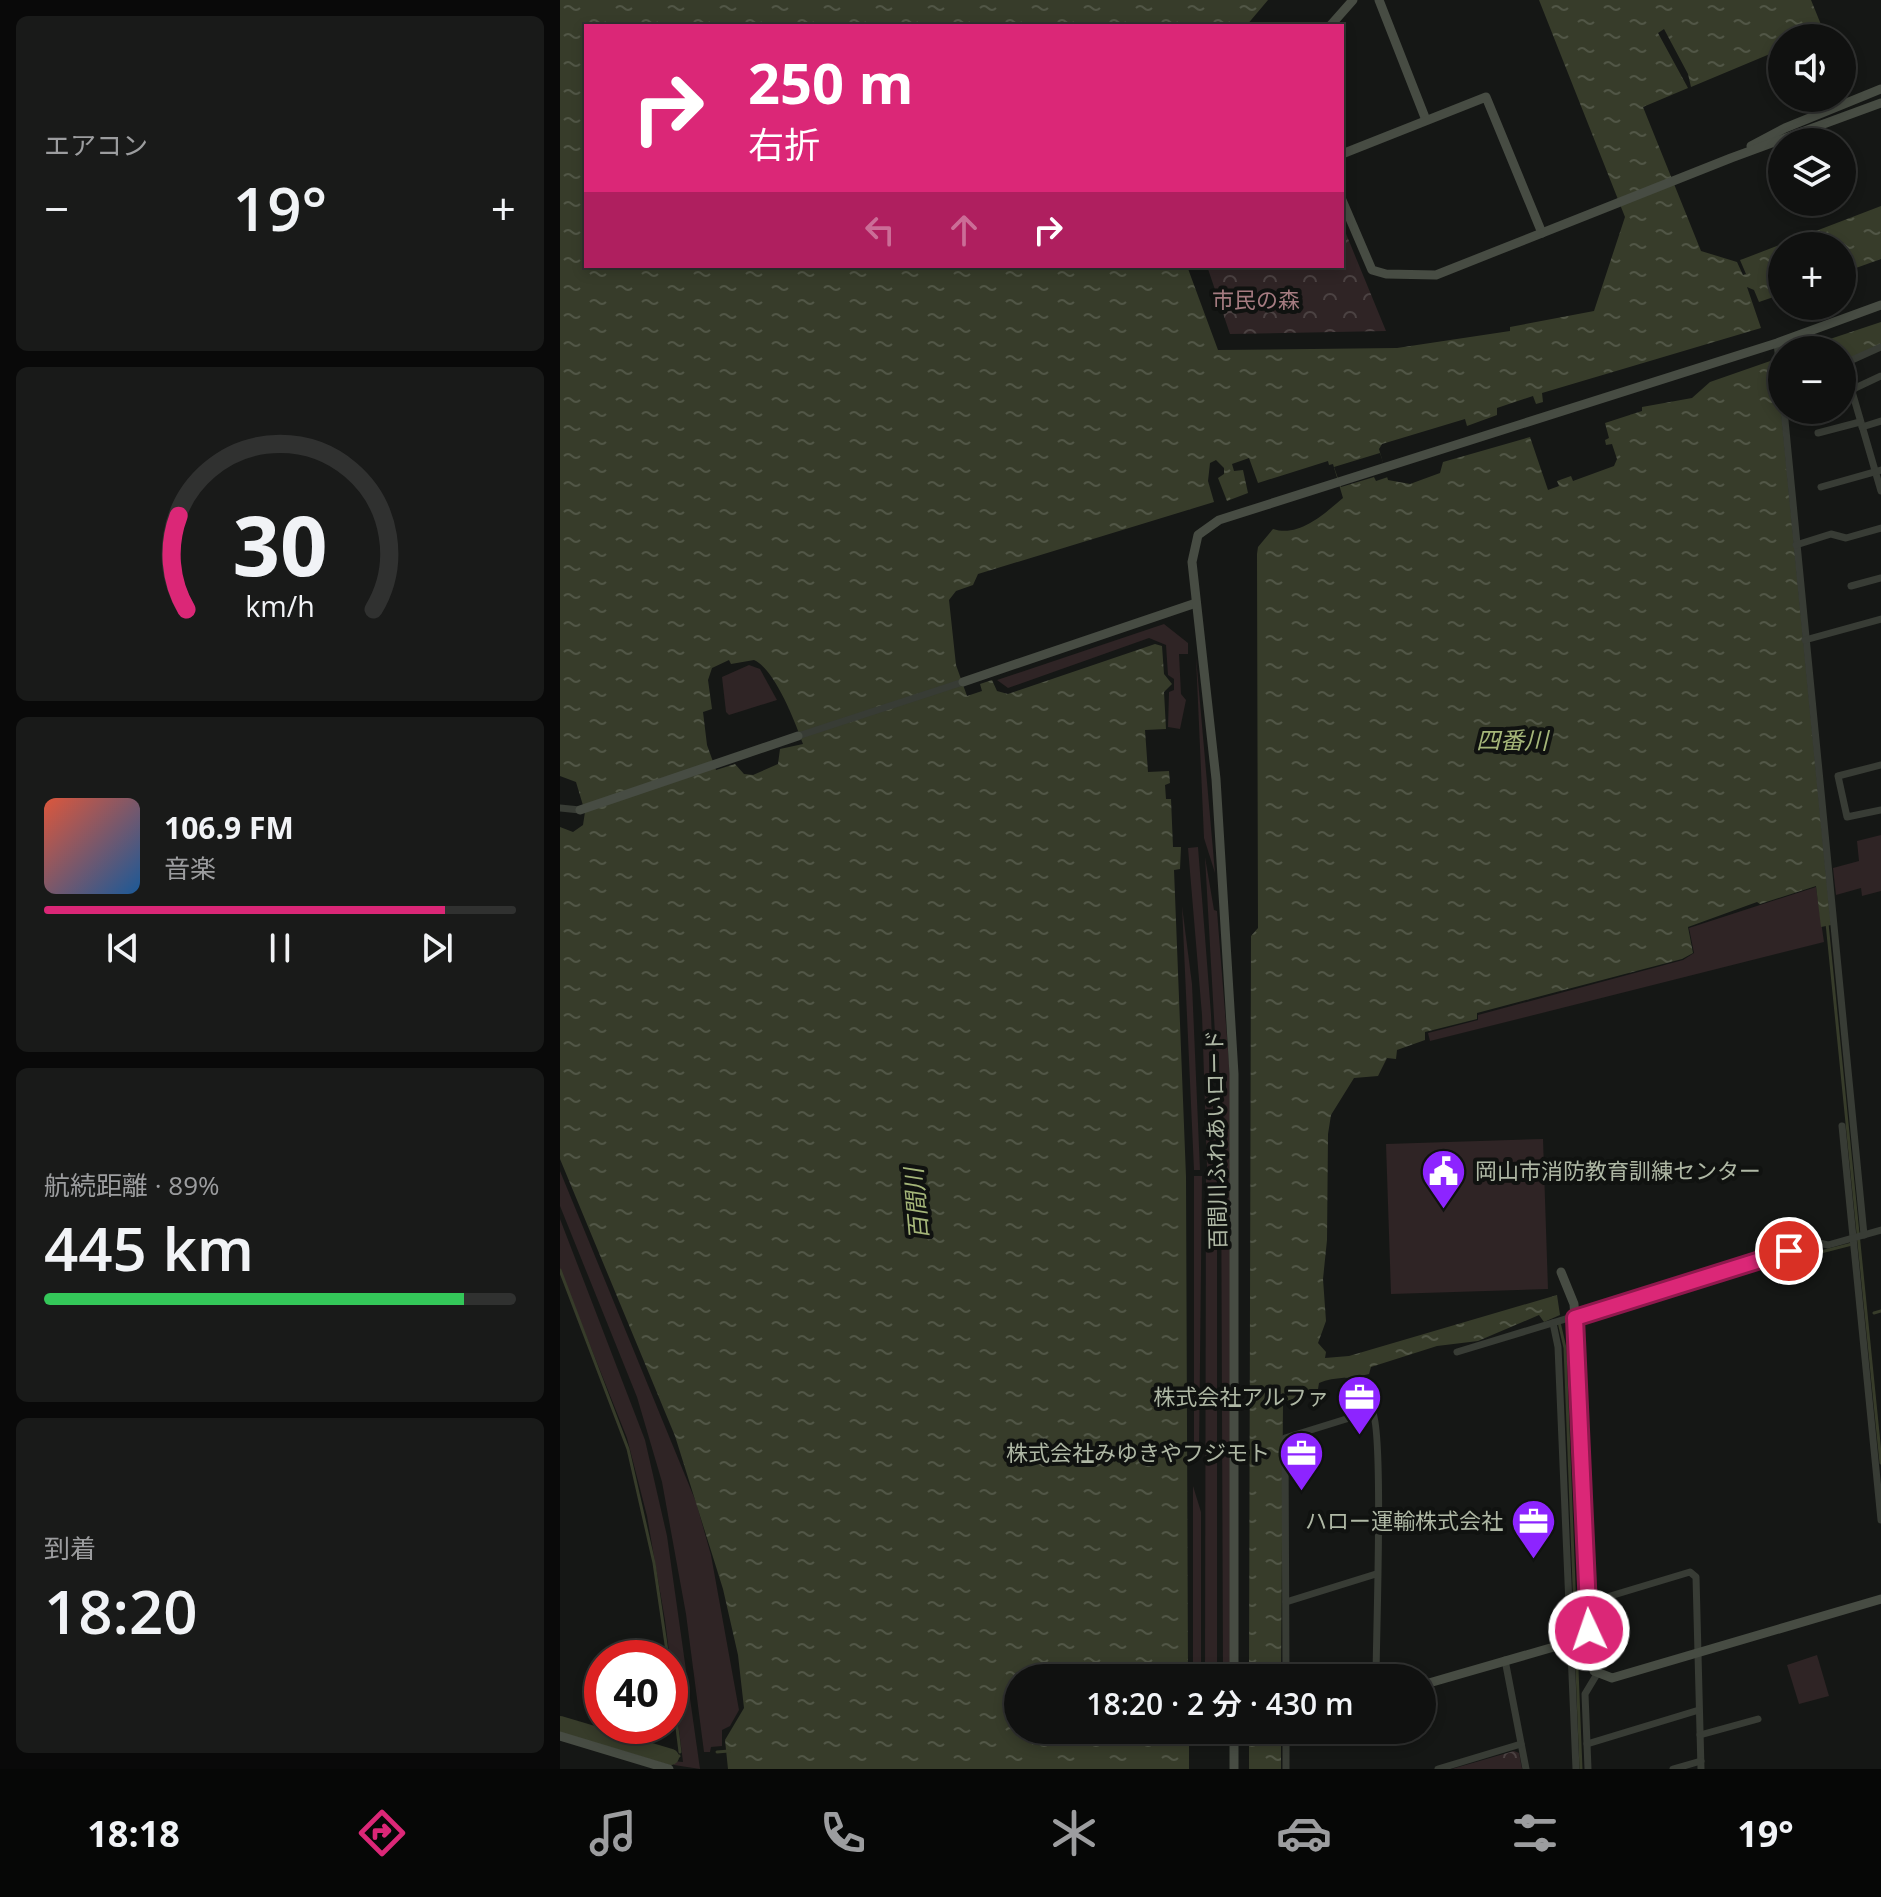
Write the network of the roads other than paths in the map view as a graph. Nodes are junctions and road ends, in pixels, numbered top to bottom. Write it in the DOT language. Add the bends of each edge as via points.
graph roads {
  1 [pos="1353,0"];
  2 [pos="1379,0"];
  3 [pos="1332,24"];
  4 [pos="1881,89"];
  5 [pos="1881,103"];
  6 [pos="1426,120"];
  7 [pos="1344,153"];
  8 [pos="1731,158"];
  9 [pos="1344,205"];
  10 [pos="1542,233"];
  11 [pos="1881,305"];
  12 [pos="1796,336"];
  13 [pos="1768,346"];
  14 [pos="1881,347"];
  15 [pos="1856,358"];
  16 [pos="1881,376"];
  17 [pos="1856,388"];
  18 [pos="1856,407"];
  19 [pos="1881,421"];
  20 [pos="1785,424"];
  21 [pos="1861,424"];
  22 [pos="1818,433"];
  23 [pos="1878,471"];
  24 [pos="1821,487"];
  25 [pos="1881,491"];
  26 [pos="1881,528"];
  27 [pos="1796,545"];
  28 [pos="1881,578"];
  29 [pos="1851,586"];
  30 [pos="1196,603"];
  31 [pos="1881,619"];
  32 [pos="1805,640"];
  33 [pos="963,682"];
  34 [pos="798,736"];
  35 [pos="1881,765"];
  36 [pos="560,808"];
  37 [pos="580,810"];
  38 [pos="1881,810"];
  39 [pos="1842,1126"];
  40 [pos="1851,1152"];
  41 [pos="1881,1230"];
  42 [pos="1859,1237"];
  43 [pos="1561,1272"];
  44 [pos="1575,1318"];
  45 [pos="1557,1322"];
  46 [pos="1457,1352"];
  47 [pos="1881,1520"];
  48 [pos="1376,1574"];
  49 [pos="1881,1599"];
  50 [pos="1286,1602"];
  51 [pos="1587,1603"];
  52 [pos="1577,1641"];
  53 [pos="1697,1653"];
  54 [pos="1505,1660"];
  55 [pos="1234,1664"];
  56 [pos="1286,1664"];
  57 [pos="1376,1664"];
  58 [pos="1597,1674"];
  59 [pos="1436,1681"];
  60 [pos="1699,1710"];
  61 [pos="1758,1719"];
  62 [pos="1700,1735"];
  63 [pos="560,1736"];
  64 [pos="1234,1744"];
  65 [pos="1286,1744"];
  66 [pos="1521,1744"];
  67 [pos="1587,1744"];
  68 [pos="1701,1765"];
  69 [pos="668,1769"];
  70 [pos="1234,1769"];
  71 [pos="1286,1769"];
  72 [pos="1439,1769"];
  73 [pos="1526,1769"];
  74 [pos="1576,1769"];
  75 [pos="1588,1769"];
  76 [pos="1673,1769"];
  1 -- 3 [label="street"];
  2 -- 6 [label="street"];
  4 -- 8 [label="street" via="1785,128"];
  5 -- 8 [label="street"];
  6 -- 7 [label="street"];
  6 -- 10 [label="street" via="1486,97"];
  8 -- 10 [label="street"];
  9 -- 10 [label="street" via="1368,265 1379,273 1436,275"];
  11 -- 12 [label="street, 百間川ふれあいロード"];
  13 -- 30 [label="street, 百間川ふれあいロード" via="1219,520 1202,530 1192,554"];
  14 -- 15 [label="street"];
  16 -- 17 [label="street"];
  18 -- 21 [label="street"];
  19 -- 21 [label="street"];
  20 -- 27 [label="street"];
  21 -- 22 [label="street"];
  21 -- 23 [label="street"];
  23 -- 24 [label="street"];
  23 -- 25 [label="street"];
  26 -- 27 [label="street"];
  27 -- 32 [label="street"];
  28 -- 29 [label="street"];
  30 -- 33 [label="street"];
  30 -- 55 [label="street, 百間川ふれあいロード" via="1216,779 1234,1074"];
  31 -- 32 [label="street"];
  32 -- 40 [label="street"];
  33 -- 34 [label="street"];
  34 -- 37 [label="street"];
  35 -- 38 [label="street" via="1838,776 1847,817"];
  36 -- 37 [label="street"];
  39 -- 40 [label="street"];
  40 -- 42 [label="street"];
  41 -- 42 [label="street"];
  42 -- 44 [label="street" via="1789,1251"];
  42 -- 47 [label="street"];
  43 -- 44 [label="street"];
  44 -- 45 [label="street"];
  44 -- 51 [label="street"];
  45 -- 46 [label="street"];
  45 -- 52 [label="street"];
  48 -- 50 [label="street"];
  48 -- 50 [label="street" via="1377,1418 1372,1411 1285,1438"];
  48 -- 57 [label="street"];
  49 -- 53 [label="street"];
  50 -- 56 [label="street"];
  51 -- 52 [label="street"];
  51 -- 53 [label="street" via="1690,1572 1696,1577"];
  52 -- 54 [label="street"];
  52 -- 58 [label="street"];
  52 -- 74 [label="street"];
  53 -- 58 [label="street" via="1612,1678"];
  53 -- 60 [label="street"];
  54 -- 59 [label="street"];
  54 -- 66 [label="street"];
  58 -- 67 [label="street" via="1585,1694"];
  60 -- 62 [label="street"];
  60 -- 67 [label="street"];
  61 -- 62 [label="street"];
  62 -- 68 [label="street"];
  63 -- 69 [label="street"];
  64 -- 70 [label="street"];
  65 -- 71 [label="street"];
  66 -- 72 [label="street"];
  66 -- 73 [label="street"];
  67 -- 75 [label="street"];
  68 -- 76 [label="street"];
}
